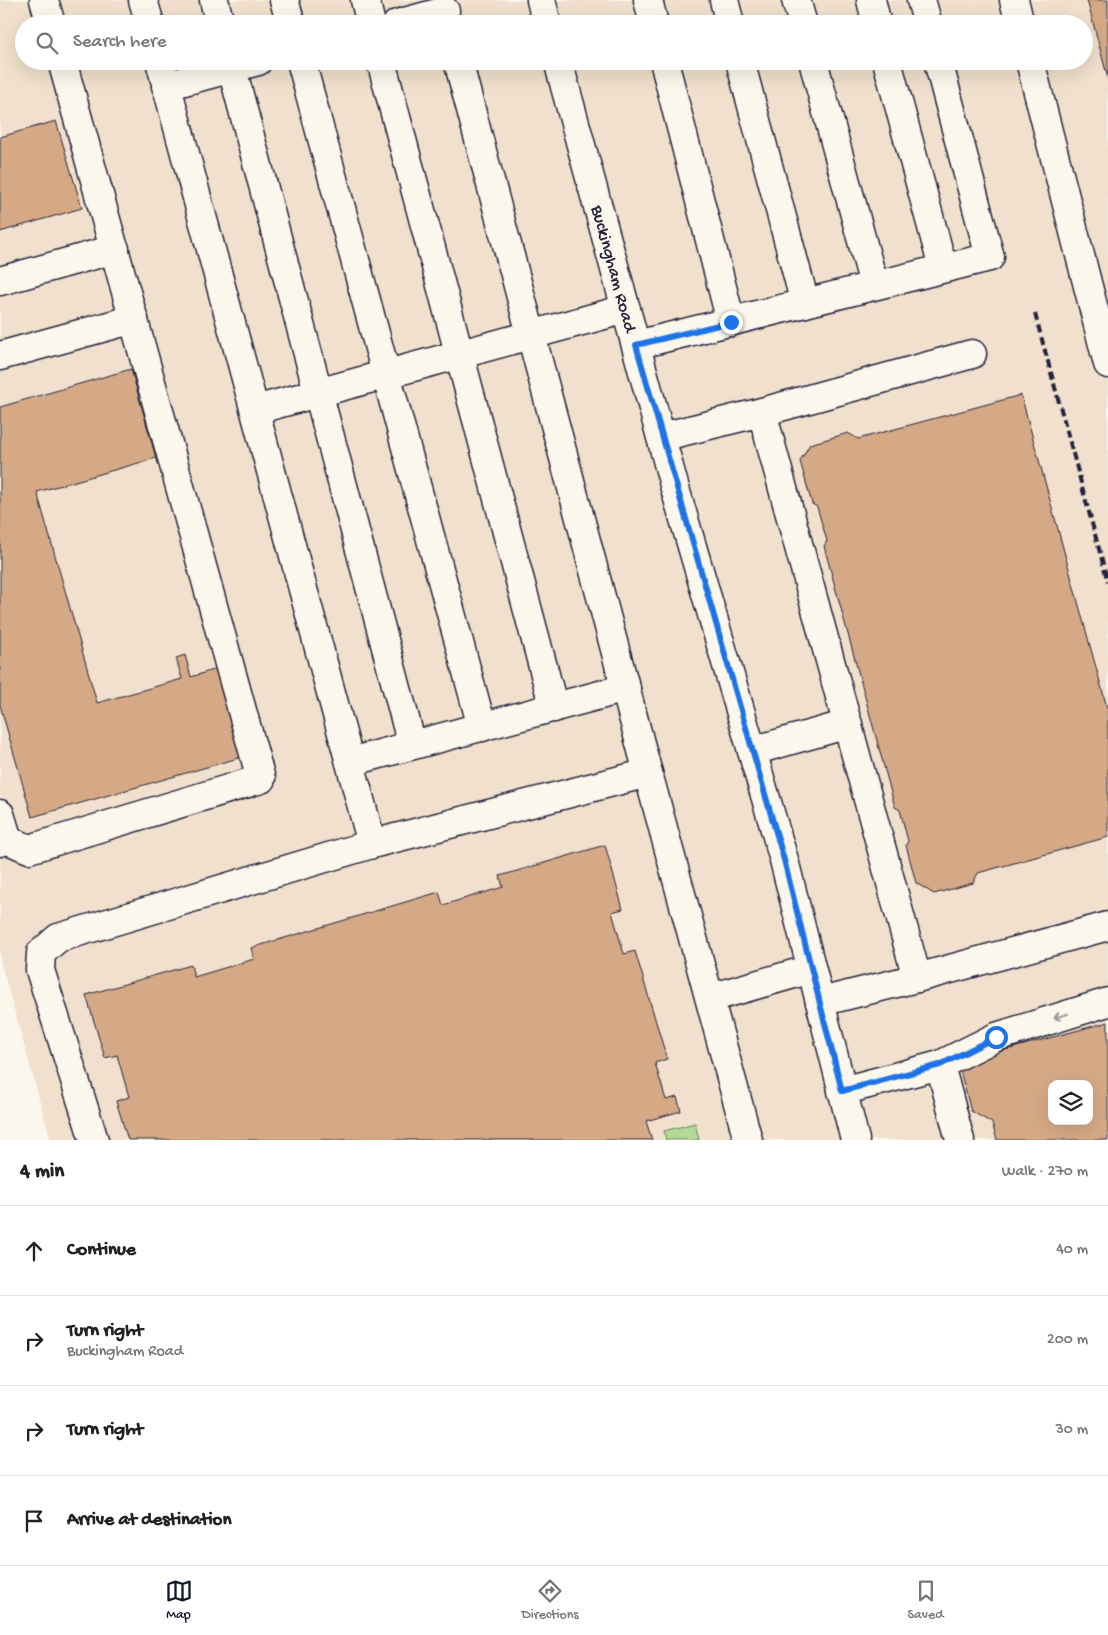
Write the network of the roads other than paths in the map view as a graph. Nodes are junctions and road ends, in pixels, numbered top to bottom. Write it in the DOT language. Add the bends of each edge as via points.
graph roads {
  1 [pos="44,0"];
  2 [pos="143,0"];
  3 [pos="214,0"];
  4 [pos="284,0"];
  5 [pos="365,0"];
  6 [pos="648,0"];
  7 [pos="724,0"];
  8 [pos="796,0"];
  9 [pos="871,0"];
  10 [pos="922,0"];
  11 [pos="1014,0"];
  12 [pos="48,15"];
  13 [pos="147,15"];
  14 [pos="218,15"];
  15 [pos="288,15"];
  16 [pos="369,15"];
  17 [pos="652,15"];
  18 [pos="728,15"];
  19 [pos="800,15"];
  20 [pos="875,15"];
  21 [pos="926,15"];
  22 [pos="1018,15"];
  23 [pos="65,70"];
  24 [pos="193,70"];
  25 [pos="232,70"];
  26 [pos="303,70"];
  27 [pos="383,70"];
  28 [pos="460,70"];
  29 [pos="560,70"];
  30 [pos="666,70"];
  31 [pos="742,70"];
  32 [pos="815,70"];
  33 [pos="889,70"];
  34 [pos="940,70"];
  35 [pos="1032,70"];
  36 [pos="163,74"];
  37 [pos="115,249"];
  38 [pos="943,268"];
  39 [pos="0,281"];
  40 [pos="874,285"];
  41 [pos="805,303"];
  42 [pos="626,309"];
  43 [pos="134,319"];
  44 [pos="731,322"];
  45 [pos="531,334"];
  46 [pos="636,345"];
  47 [pos="460,353"];
  48 [pos="972,354"];
  49 [pos="0,356"];
  50 [pos="1108,364"];
  51 [pos="387,373"];
  52 [pos="319,392"];
  53 [pos="254,410"];
  54 [pos="762,412"];
  55 [pos="661,437"];
  56 [pos="626,688"];
  57 [pos="554,708"];
  58 [pos="848,724"];
  59 [pos="482,727"];
  60 [pos="412,745"];
  61 [pos="752,751"];
  62 [pos="350,762"];
  63 [pos="648,773"];
  64 [pos="0,814"];
  65 [pos="4,841"];
  66 [pos="372,844"];
  67 [pos="1108,926"];
  68 [pos="812,969"];
  69 [pos="917,978"];
  70 [pos="710,998"];
  71 [pos="820,1002"];
  72 [pos="1108,1002"];
  73 [pos="940,1065"];
  74 [pos="842,1091"];
  75 [pos="94,1140"];
  76 [pos="748,1140"];
  77 [pos="855,1140"];
  78 [pos="960,1140"];
  1 -- 12 [label="street"];
  2 -- 13 [label="street"];
  3 -- 14 [label="street"];
  4 -- 15 [label="street"];
  5 -- 16 [label="street"];
  6 -- 17 [label="street"];
  7 -- 18 [label="street"];
  8 -- 19 [label="street"];
  9 -- 20 [label="street"];
  10 -- 21 [label="street"];
  11 -- 22 [label="street"];
  23 -- 37 [label="street"];
  24 -- 36 [label="street"];
  25 -- 52 [label="street"];
  26 -- 51 [label="street"];
  27 -- 47 [label="street"];
  28 -- 45 [label="street"];
  29 -- 42 [label="street, Buckingham Road"];
  30 -- 44 [label="street"];
  31 -- 41 [label="street"];
  32 -- 40 [label="street"];
  33 -- 38 [label="street"];
  34 -- 38 [label="street" via="990,257"];
  35 -- 50 [label="street"];
  36 -- 53 [label="street"];
  37 -- 39 [label="street"];
  37 -- 43 [label="street"];
  38 -- 40 [label="street"];
  40 -- 41 [label="street"];
  41 -- 44 [label="street"];
  42 -- 45 [label="street"];
  42 -- 46 [label="street, Buckingham Road"];
  43 -- 49 [label="street"];
  43 -- 65 [label="street" via="261,780 30,849"];
  44 -- 46 [label="street"];
  45 -- 47 [label="street"];
  45 -- 56 [label="street"];
  46 -- 55 [label="street, Buckingham Road"];
  47 -- 51 [label="street"];
  47 -- 57 [label="street"];
  48 -- 54 [label="street"];
  51 -- 52 [label="street"];
  51 -- 59 [label="street"];
  52 -- 53 [label="street"];
  52 -- 60 [label="street"];
  53 -- 62 [label="street"];
  54 -- 55 [label="street"];
  54 -- 58 [label="street"];
  55 -- 61 [label="street, Buckingham Road"];
  56 -- 57 [label="street"];
  56 -- 63 [label="street"];
  57 -- 59 [label="street"];
  58 -- 61 [label="street"];
  58 -- 69 [label="street"];
  59 -- 60 [label="street"];
  60 -- 62 [label="street"];
  61 -- 68 [label="street, Buckingham Road"];
  62 -- 66 [label="street"];
  63 -- 66 [label="street"];
  63 -- 70 [label="street"];
  64 -- 65 [label="street"];
  66 -- 75 [label="street" via="58,938 41,953 40,970"];
  67 -- 69 [label="street"];
  68 -- 70 [label="street"];
  68 -- 71 [label="street, Buckingham Road"];
  69 -- 71 [label="street"];
  70 -- 76 [label="street"];
  71 -- 74 [label="street, Buckingham Road"];
  72 -- 73 [label="street, one-way" via="996,1037"];
  73 -- 74 [label="street"];
  73 -- 78 [label="street"];
  74 -- 77 [label="street, Buckingham Road"];
}
